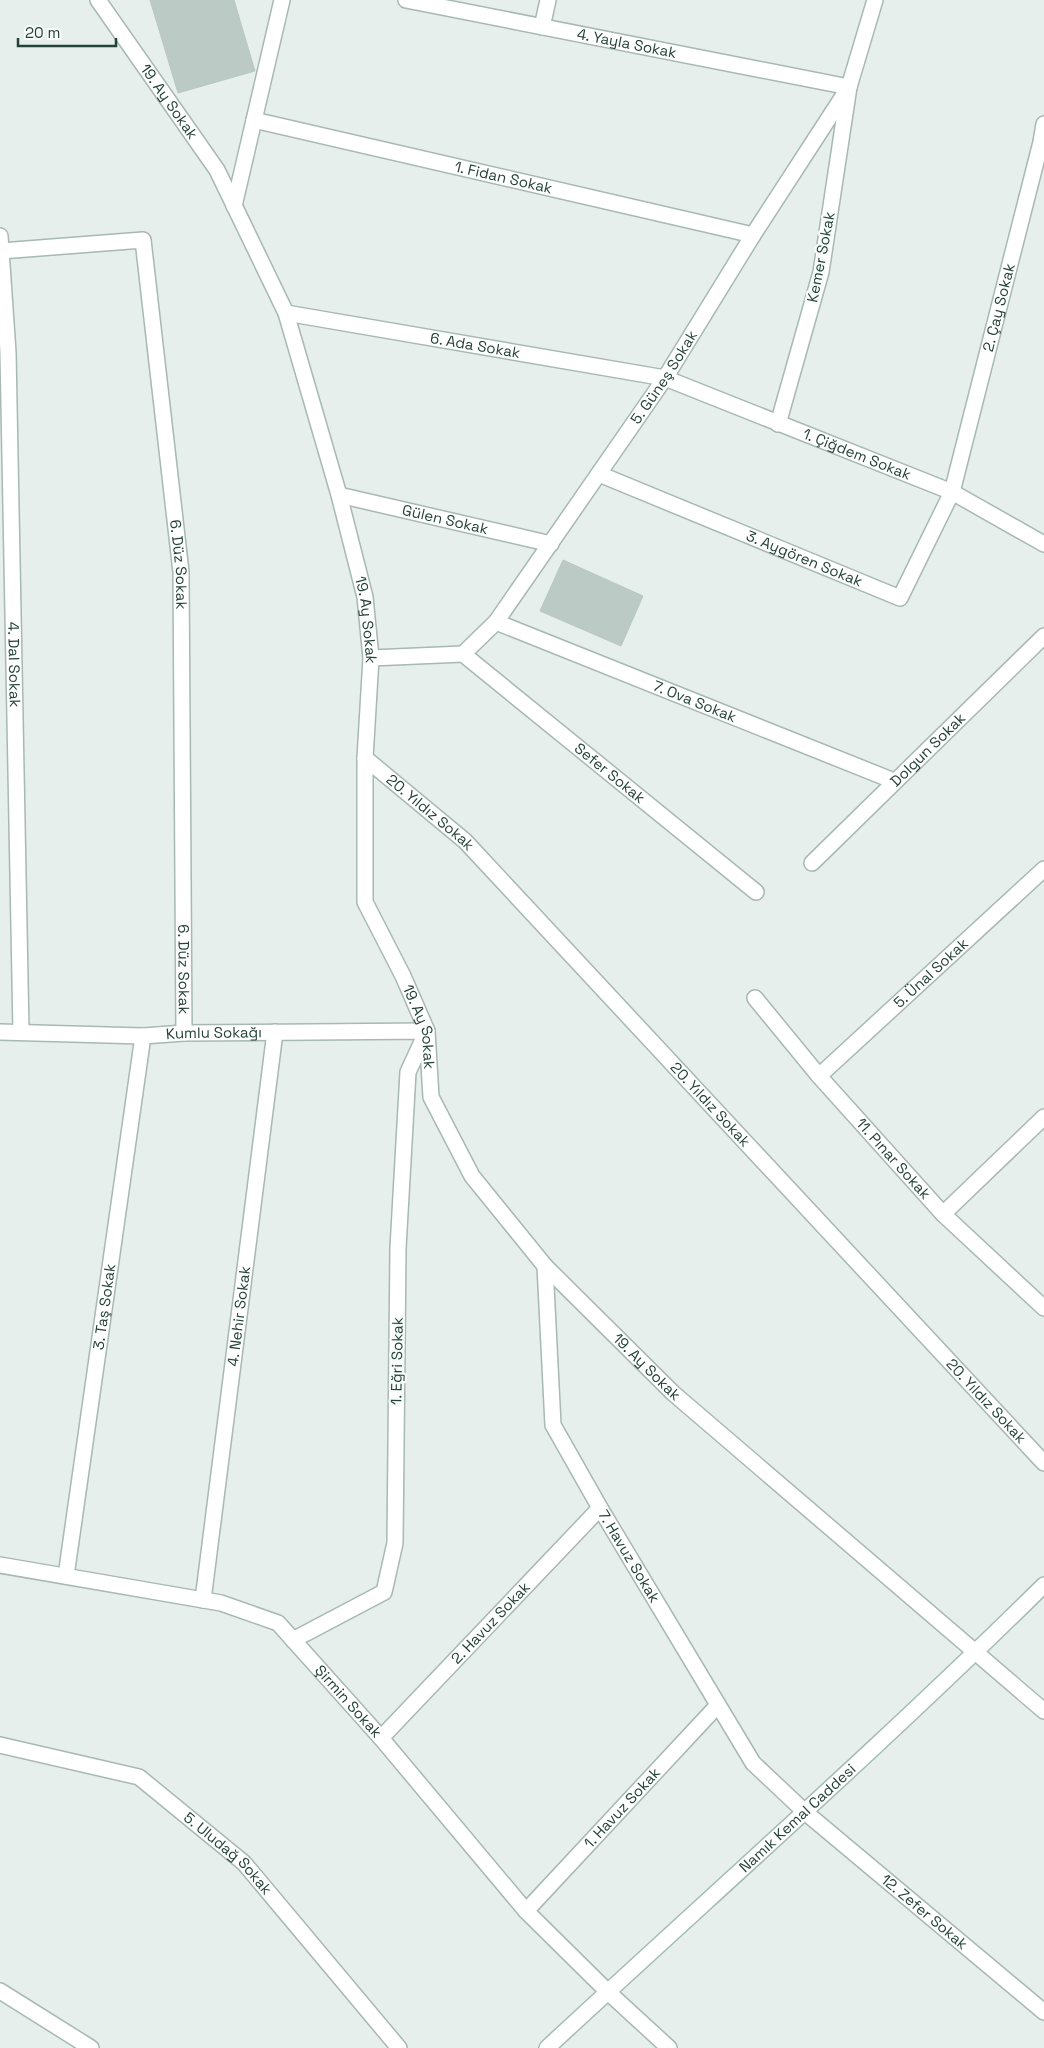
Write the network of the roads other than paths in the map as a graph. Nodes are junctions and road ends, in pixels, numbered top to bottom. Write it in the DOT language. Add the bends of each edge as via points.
graph roads {
  1 [pos="98,0"];
  2 [pos="282,0"];
  3 [pos="548,0"];
  4 [pos="875,0"];
  5 [pos="413,1"];
  6 [pos="542,27"];
  7 [pos="849,88"];
  8 [pos="254,120"];
  9 [pos="1044,124"];
  10 [pos="234,206"];
  11 [pos="753,236"];
  12 [pos="1,244"];
  13 [pos="286,313"];
  14 [pos="665,378"];
  15 [pos="778,424"];
  16 [pos="600,474"];
  17 [pos="952,492"];
  18 [pos="339,495"];
  19 [pos="551,544"];
  20 [pos="1044,544"];
  21 [pos="496,622"];
  22 [pos="1044,636"];
  23 [pos="463,654"];
  24 [pos="371,658"];
  25 [pos="364,758"];
  26 [pos="894,781"];
  27 [pos="812,863"];
  28 [pos="1044,869"];
  29 [pos="756,892"];
  30 [pos="755,998"];
  31 [pos="427,1031"];
  32 [pos="0,1032"];
  33 [pos="21,1032"];
  34 [pos="275,1032"];
  35 [pos="184,1033"];
  36 [pos="143,1036"];
  37 [pos="819,1076"];
  38 [pos="1044,1117"];
  39 [pos="943,1214"];
  40 [pos="545,1266"];
  41 [pos="1044,1308"];
  42 [pos="1044,1464"];
  43 [pos="600,1508"];
  44 [pos="0,1566"];
  45 [pos="66,1576"];
  46 [pos="1044,1585"];
  47 [pos="203,1600"];
  48 [pos="293,1640"];
  49 [pos="977,1652"];
  50 [pos="718,1706"];
  51 [pos="1044,1711"];
  52 [pos="381,1738"];
  53 [pos="0,1745"];
  54 [pos="805,1812"];
  55 [pos="526,1911"];
  56 [pos="0,1991"];
  57 [pos="608,1992"];
  58 [pos="1044,2012"];
  59 [pos="91,2048"];
  60 [pos="399,2048"];
  61 [pos="547,2048"];
  62 [pos="669,2048"];
  1 -- 10 [label="street, 19. Ay Sokak" via="217,170"];
  2 -- 8 [label="street"];
  3 -- 6 [label="street"];
  4 -- 7 [label="street, 5. Güneş Sokak"];
  5 -- 6 [label="street, 4. Yayla Sokak"];
  6 -- 7 [label="street, 4. Yayla Sokak"];
  7 -- 11 [label="street, 5. Güneş Sokak"];
  7 -- 15 [label="street, Kemer Sokak" via="821,272"];
  8 -- 10 [label="street"];
  8 -- 11 [label="street, 1. Fidan Sokak"];
  9 -- 17 [label="street, 2. Çay Sokak"];
  10 -- 13 [label="street, 19. Ay Sokak"];
  11 -- 14 [label="street, 5. Güneş Sokak"];
  12 -- 33 [label="street, 4. Dal Sokak" via="8,352"];
  12 -- 35 [label="street, 6. Düz Sokak" via="143,240 181,572"];
  13 -- 14 [label="street, 6. Ada Sokak"];
  13 -- 18 [label="street, 19. Ay Sokak"];
  14 -- 15 [label="street, 1. Çiğdem Sokak"];
  14 -- 16 [label="street, 5. Güneş Sokak"];
  15 -- 17 [label="street, 1. Çiğdem Sokak"];
  16 -- 17 [label="street, 3. Aygören Sokak" via="900,598"];
  16 -- 19 [label="street, 5. Güneş Sokak"];
  17 -- 20 [label="street, 1. Çiğdem Sokak"];
  18 -- 19 [label="street, Gülen Sokak"];
  18 -- 24 [label="street, 19. Ay Sokak" via="365,597"];
  19 -- 21 [label="street, 5. Güneş Sokak"];
  21 -- 23 [label="street, 5. Güneş Sokak"];
  21 -- 26 [label="street, 7. Ova Sokak"];
  22 -- 26 [label="street, Dolgun Sokak"];
  23 -- 24 [label="street"];
  23 -- 29 [label="street, Sefer Sokak"];
  24 -- 25 [label="street, 19. Ay Sokak"];
  25 -- 31 [label="street, 19. Ay Sokak" via="365,902"];
  25 -- 42 [label="street, 20. Yıldız Sokak" via="466,841"];
  26 -- 27 [label="street, Dolgun Sokak"];
  28 -- 37 [label="street, 5. Ünal Sokak"];
  30 -- 37 [label="street, 11. Pınar Sokak"];
  31 -- 34 [label="street, Kumlu Sokağı"];
  31 -- 40 [label="street, 19. Ay Sokak" via="431,1097 472,1176"];
  31 -- 48 [label="street, 1. Eğri Sokak" via="408,1072 398,1248 395,1543 384,1592"];
  32 -- 33 [label="street, Kumlu Sokağı"];
  33 -- 36 [label="street, Kumlu Sokağı"];
  34 -- 35 [label="street, Kumlu Sokağı"];
  34 -- 47 [label="street, 4. Nehir Sokak"];
  35 -- 36 [label="street, Kumlu Sokağı"];
  36 -- 45 [label="street, 3. Taş Sokak"];
  37 -- 39 [label="street, 11. Pınar Sokak"];
  38 -- 39 [label="street"];
  39 -- 41 [label="street, 11. Pınar Sokak"];
  40 -- 43 [label="street, 7. Havuz Sokak" via="553,1425"];
  40 -- 49 [label="street, 19. Ay Sokak" via="673,1393"];
  43 -- 50 [label="street, 7. Havuz Sokak"];
  43 -- 52 [label="street, 2. Havuz Sokak"];
  44 -- 45 [label="street, Şirmin Sokak"];
  45 -- 47 [label="street, Şirmin Sokak"];
  46 -- 49 [label="street, Namık Kemal Caddesi"];
  47 -- 48 [label="street, Şirmin Sokak" via="278,1623"];
  48 -- 52 [label="street, Şirmin Sokak"];
  49 -- 51 [label="street, 19. Ay Sokak"];
  49 -- 54 [label="street, Namık Kemal Caddesi"];
  50 -- 54 [label="street, 7. Havuz Sokak" via="754,1763"];
  50 -- 55 [label="street, 1. Havuz Sokak"];
  52 -- 55 [label="street, Şirmin Sokak"];
  53 -- 60 [label="street, 5. Uludağ Sokak" via="139,1777 244,1863"];
  54 -- 57 [label="street, Namık Kemal Caddesi"];
  54 -- 58 [label="street, 12. Zefer Sokak"];
  55 -- 57 [label="street, Şirmin Sokak"];
  56 -- 59 [label="street"];
  57 -- 61 [label="street, Namık Kemal Caddesi"];
  57 -- 62 [label="street, Şirmin Sokak"];
}
